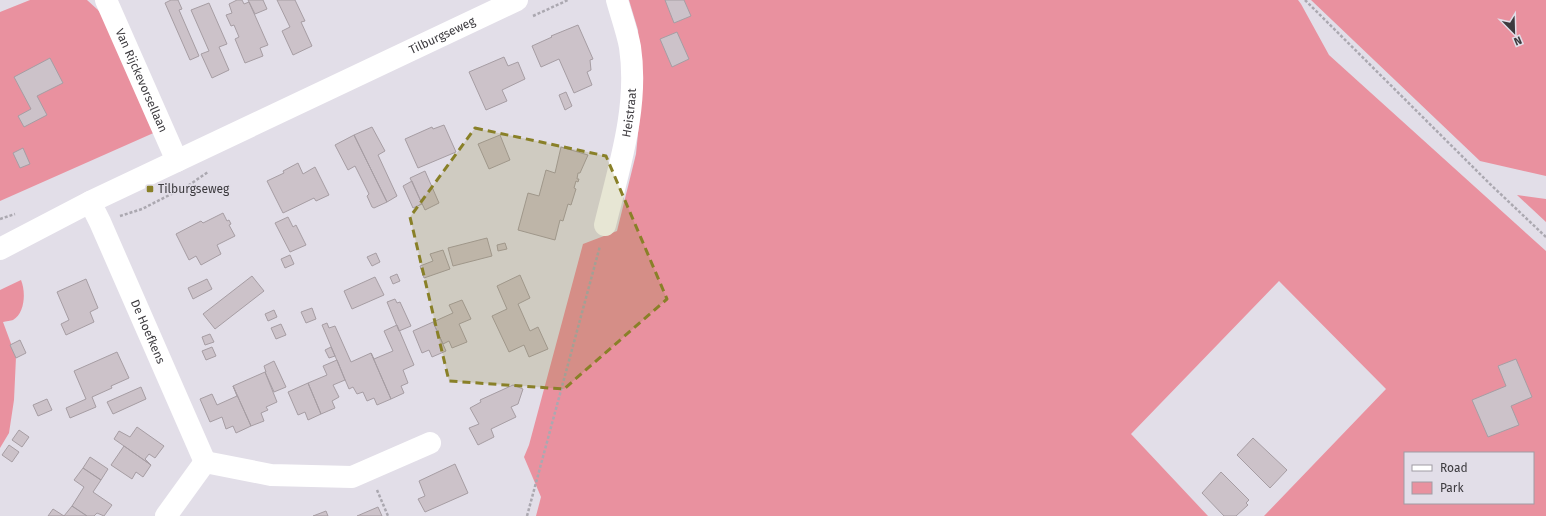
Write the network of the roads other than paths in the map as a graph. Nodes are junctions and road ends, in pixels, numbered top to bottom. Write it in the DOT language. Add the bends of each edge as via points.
graph roads {
  1 [pos="106,0"];
  2 [pos="517,0"];
  3 [pos="617,0"];
  4 [pos="177,161"];
  5 [pos="90,202"];
  6 [pos="606,225"];
  7 [pos="0,249"];
  8 [pos="430,443"];
  9 [pos="205,462"];
  10 [pos="166,516"];
  1 -- 4 [label="street, Van Rijckevorsellaan"];
  2 -- 4 [label="street, Tilburgseweg"];
  3 -- 6 [label="street, Heistraat" via="630,47 632,85 629,122"];
  4 -- 5 [label="street, Tilburgseweg"];
  5 -- 7 [label="street, Tilburgseweg"];
  5 -- 9 [label="street, De Hoefkens"];
  8 -- 9 [label="street" via="352,477 271,475"];
  9 -- 10 [label="street"];
}
